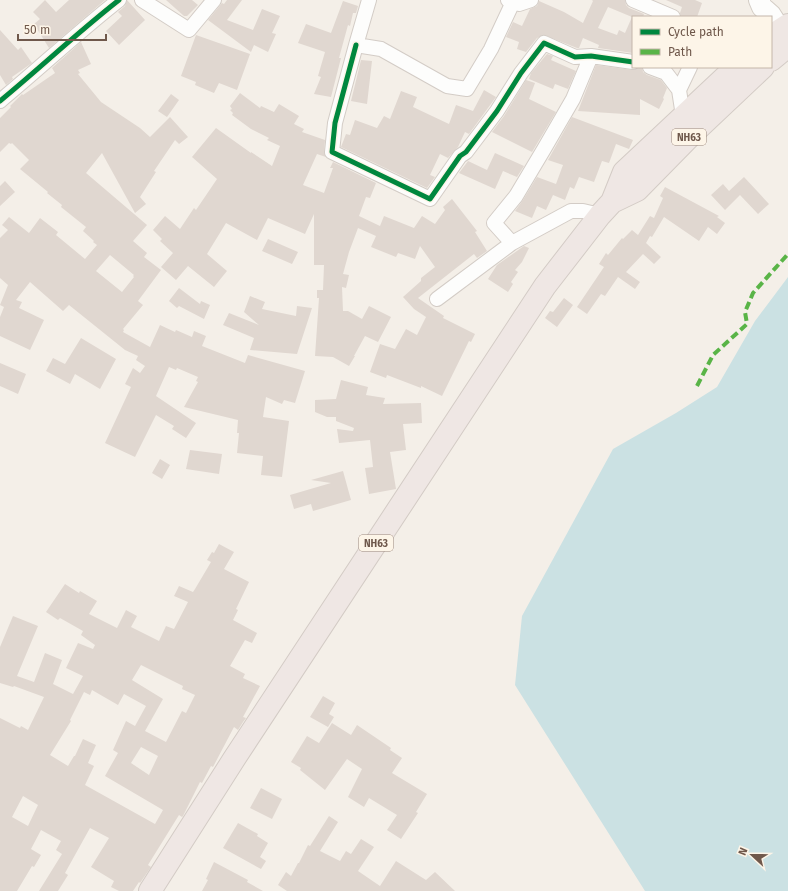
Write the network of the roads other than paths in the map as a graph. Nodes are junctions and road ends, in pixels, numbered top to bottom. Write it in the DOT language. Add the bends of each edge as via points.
graph roads {
  1 [pos="119,0"];
  2 [pos="142,0"];
  3 [pos="214,0"];
  4 [pos="369,0"];
  5 [pos="531,0"];
  6 [pos="633,0"];
  7 [pos="511,1"];
  8 [pos="671,16"];
  9 [pos="777,24"];
  10 [pos="356,44"];
  11 [pos="772,54"];
  12 [pos="591,56"];
  13 [pos="632,62"];
  14 [pos="653,68"];
  15 [pos="690,68"];
  16 [pos="735,68"];
  17 [pos="762,68"];
  18 [pos="679,90"];
  19 [pos="0,102"];
  20 [pos="683,116"];
  21 [pos="606,208"];
  22 [pos="512,243"];
  23 [pos="437,299"];
  24 [pos="150,891"];
  1 -- 19 [label="street"];
  2 -- 3 [label="street" via="189,30"];
  4 -- 10 [label="street"];
  5 -- 7 [label="street" via="519,4"];
  6 -- 8 [label="street"];
  7 -- 10 [label="street" via="491,49 467,89 446,86 381,49"];
  9 -- 11 [label="highway"];
  10 -- 12 [label="street" via="335,123 332,152 430,199 544,43 575,57"];
  12 -- 13 [label="street"];
  12 -- 22 [label="street" via="573,99 544,149 516,196 494,223"];
  14 -- 18 [label="street" via="666,73"];
  15 -- 18 [label="street"];
  16 -- 20 [label="highway, NH63"];
  17 -- 21 [label="highway, NH63" via="637,190"];
  18 -- 20 [label="street"];
  20 -- 21 [label="highway, NH63" via="624,172"];
  21 -- 22 [label="street" via="571,211"];
  21 -- 24 [label="highway, NH63" via="545,286"];
  22 -- 23 [label="street"];
}
